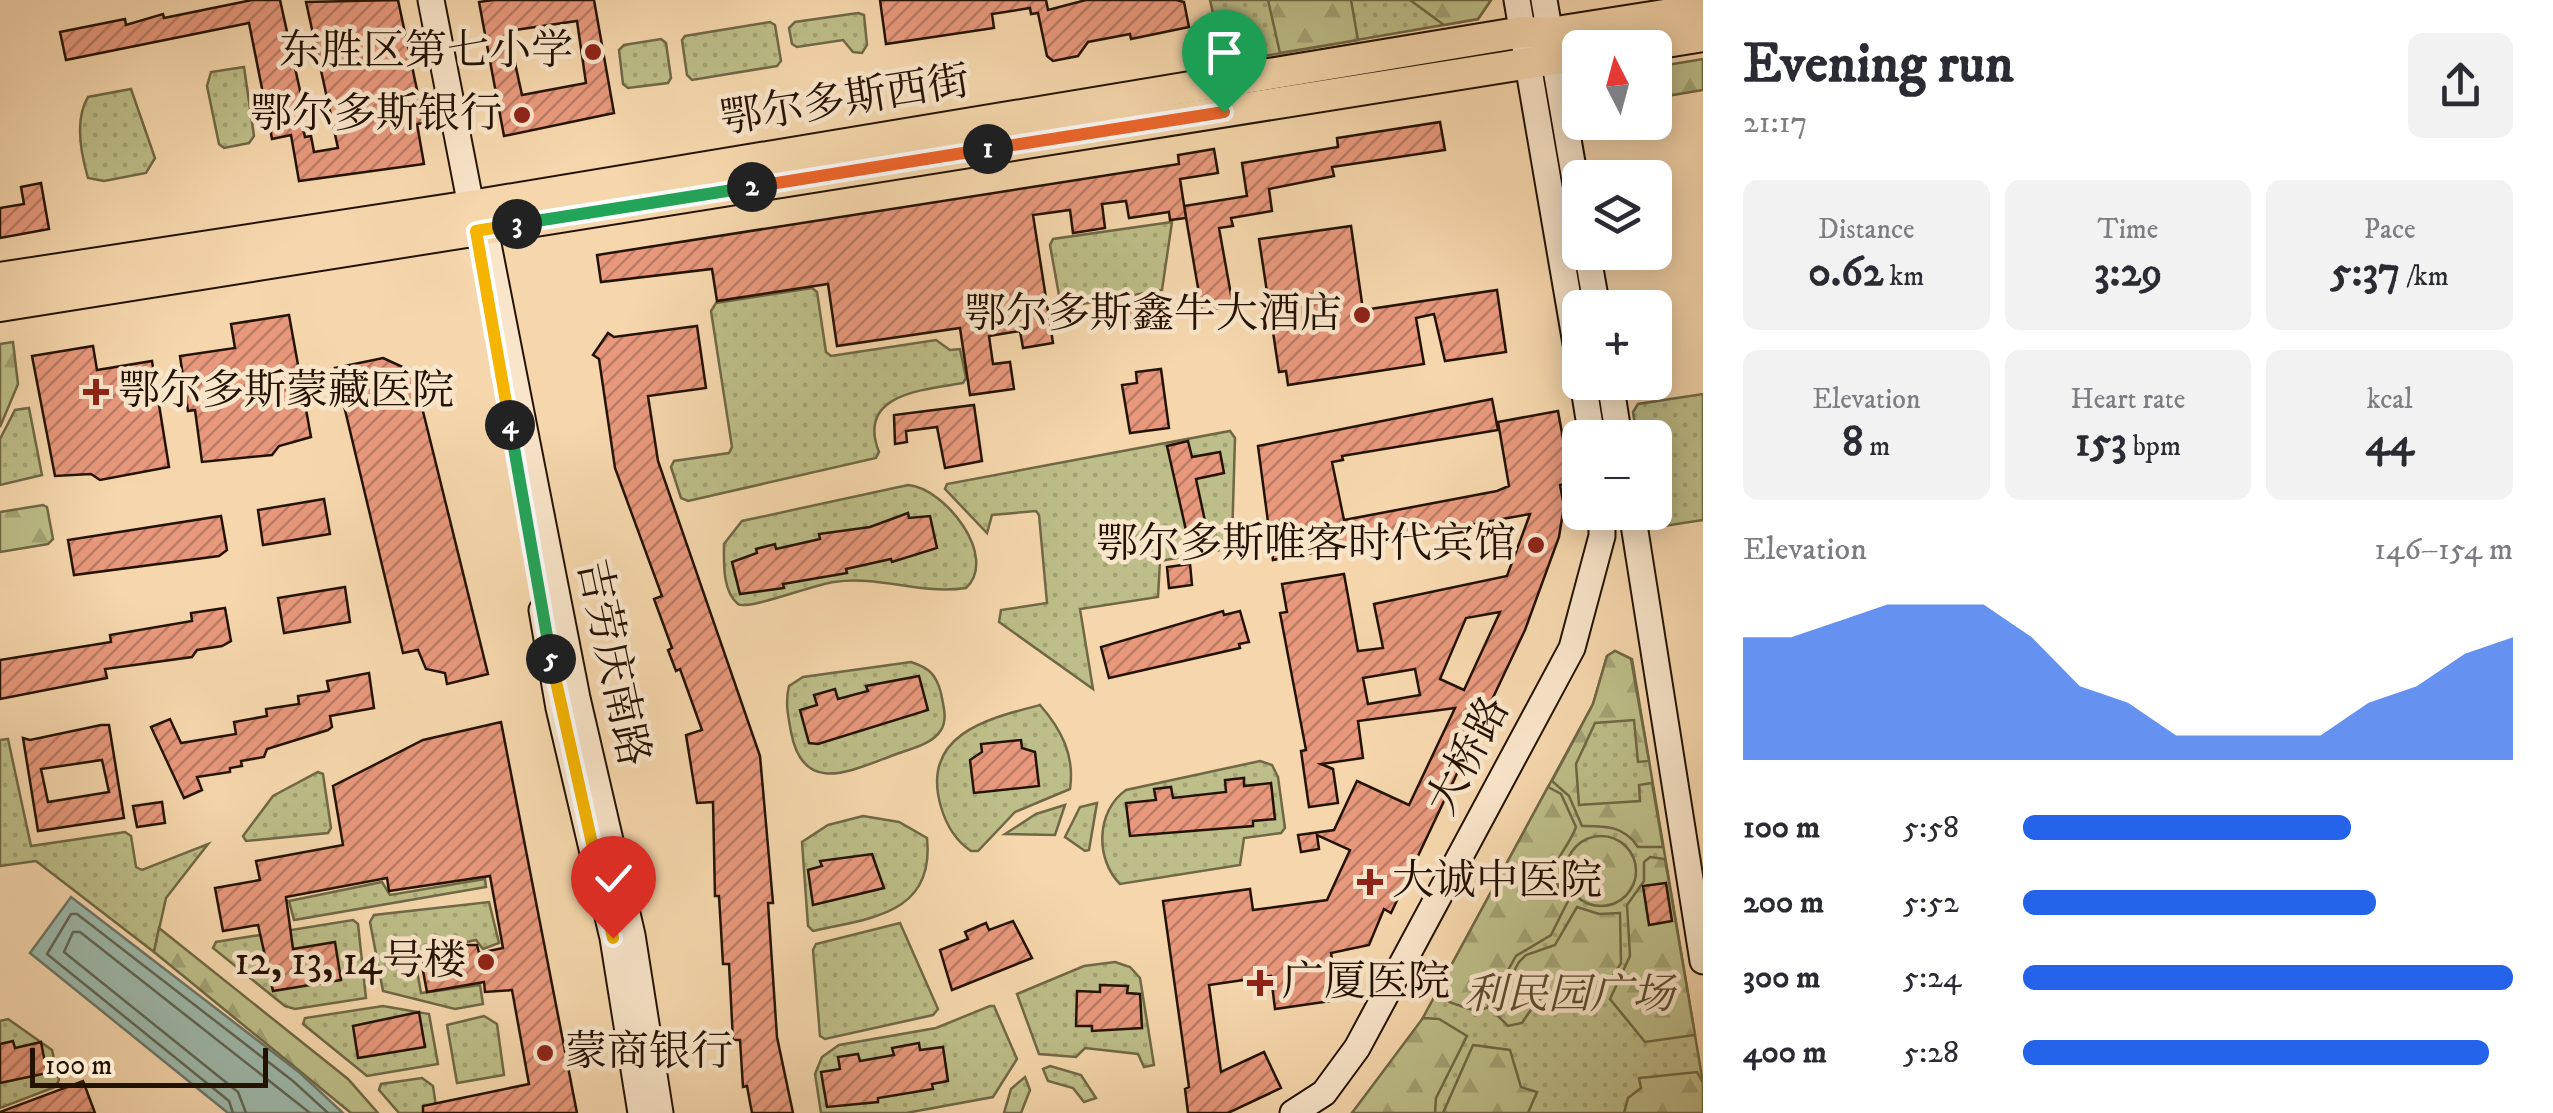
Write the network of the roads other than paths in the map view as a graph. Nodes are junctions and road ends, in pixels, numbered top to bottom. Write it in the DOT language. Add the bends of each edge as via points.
graph roads {
  1 [pos="430,0"];
  2 [pos="1517,0"];
  3 [pos="1544,0"];
  4 [pos="1703,9"];
  5 [pos="1703,36"];
  6 [pos="1672,41"];
  7 [pos="1547,48"];
  8 [pos="1570,160"];
  9 [pos="477,222"];
  10 [pos="0,278"];
  11 [pos="1572,290"];
  12 [pos="0,306"];
  13 [pos="1602,530"];
  14 [pos="1635,530"];
  15 [pos="1703,961"];
  16 [pos="641,1113"];
  17 [pos="660,1113"];
  18 [pos="1293,1113"];
  1 -- 9 [label="main road"];
  2 -- 7 [label="main road"];
  3 -- 7 [label="main road"];
  4 -- 7 [label="main road, 鄂尔多斯西街"];
  5 -- 6 [label="main road"];
  7 -- 8 [label="main road"];
  7 -- 9 [label="main road, 鄂尔多斯西街"];
  7 -- 11 [label="main road"];
  9 -- 10 [label="main road, 鄂尔多斯西街"];
  9 -- 12 [label="main road, 鄂尔多斯西街"];
  9 -- 16 [label="main road, 吉劳庆南路" via="558,703 613,938"];
  9 -- 17 [label="main road, 吉劳庆南路" via="632,935"];
  13 -- 18 [label="main road, 大桥路" via="1572,648 1357,1048 1324,1093"];
  14 -- 15 [label="main road"];
}
